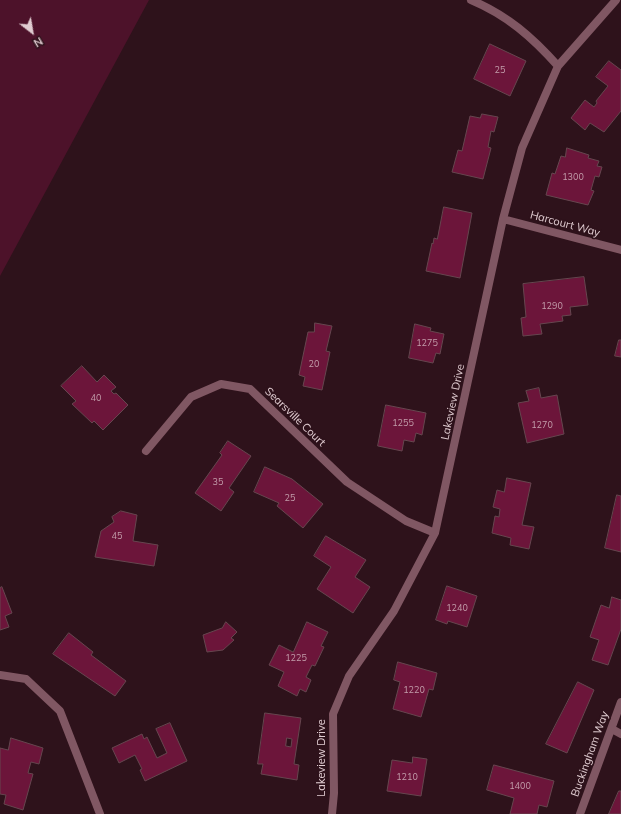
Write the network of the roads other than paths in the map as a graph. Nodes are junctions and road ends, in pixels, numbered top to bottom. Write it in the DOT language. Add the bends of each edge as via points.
graph roads {
  1 [pos="471,0"];
  2 [pos="616,0"];
  3 [pos="558,66"];
  4 [pos="503,220"];
  5 [pos="621,250"];
  6 [pos="146,451"];
  7 [pos="434,532"];
  8 [pos="0,675"];
  9 [pos="621,702"];
  10 [pos="612,729"];
  11 [pos="621,734"];
  12 [pos="100,814"];
  13 [pos="332,814"];
  14 [pos="580,814"];
  1 -- 3 [label="street" via="491,8 534,40"];
  2 -- 3 [label="street, Lakeview Drive"];
  3 -- 4 [label="street, Lakeview Drive" via="522,148"];
  4 -- 5 [label="street, Harcourt Way"];
  4 -- 7 [label="street, Lakeview Drive"];
  6 -- 7 [label="street, Searsville Court" via="190,398 221,384 250,389 347,482 406,521"];
  7 -- 13 [label="street, Lakeview Drive" via="394,611 349,676 333,714"];
  8 -- 12 [label="street" via="26,679 60,711"];
  9 -- 10 [label="street, Buckingham Way"];
  10 -- 11 [label="street"];
  10 -- 14 [label="street, Buckingham Way"];
}
